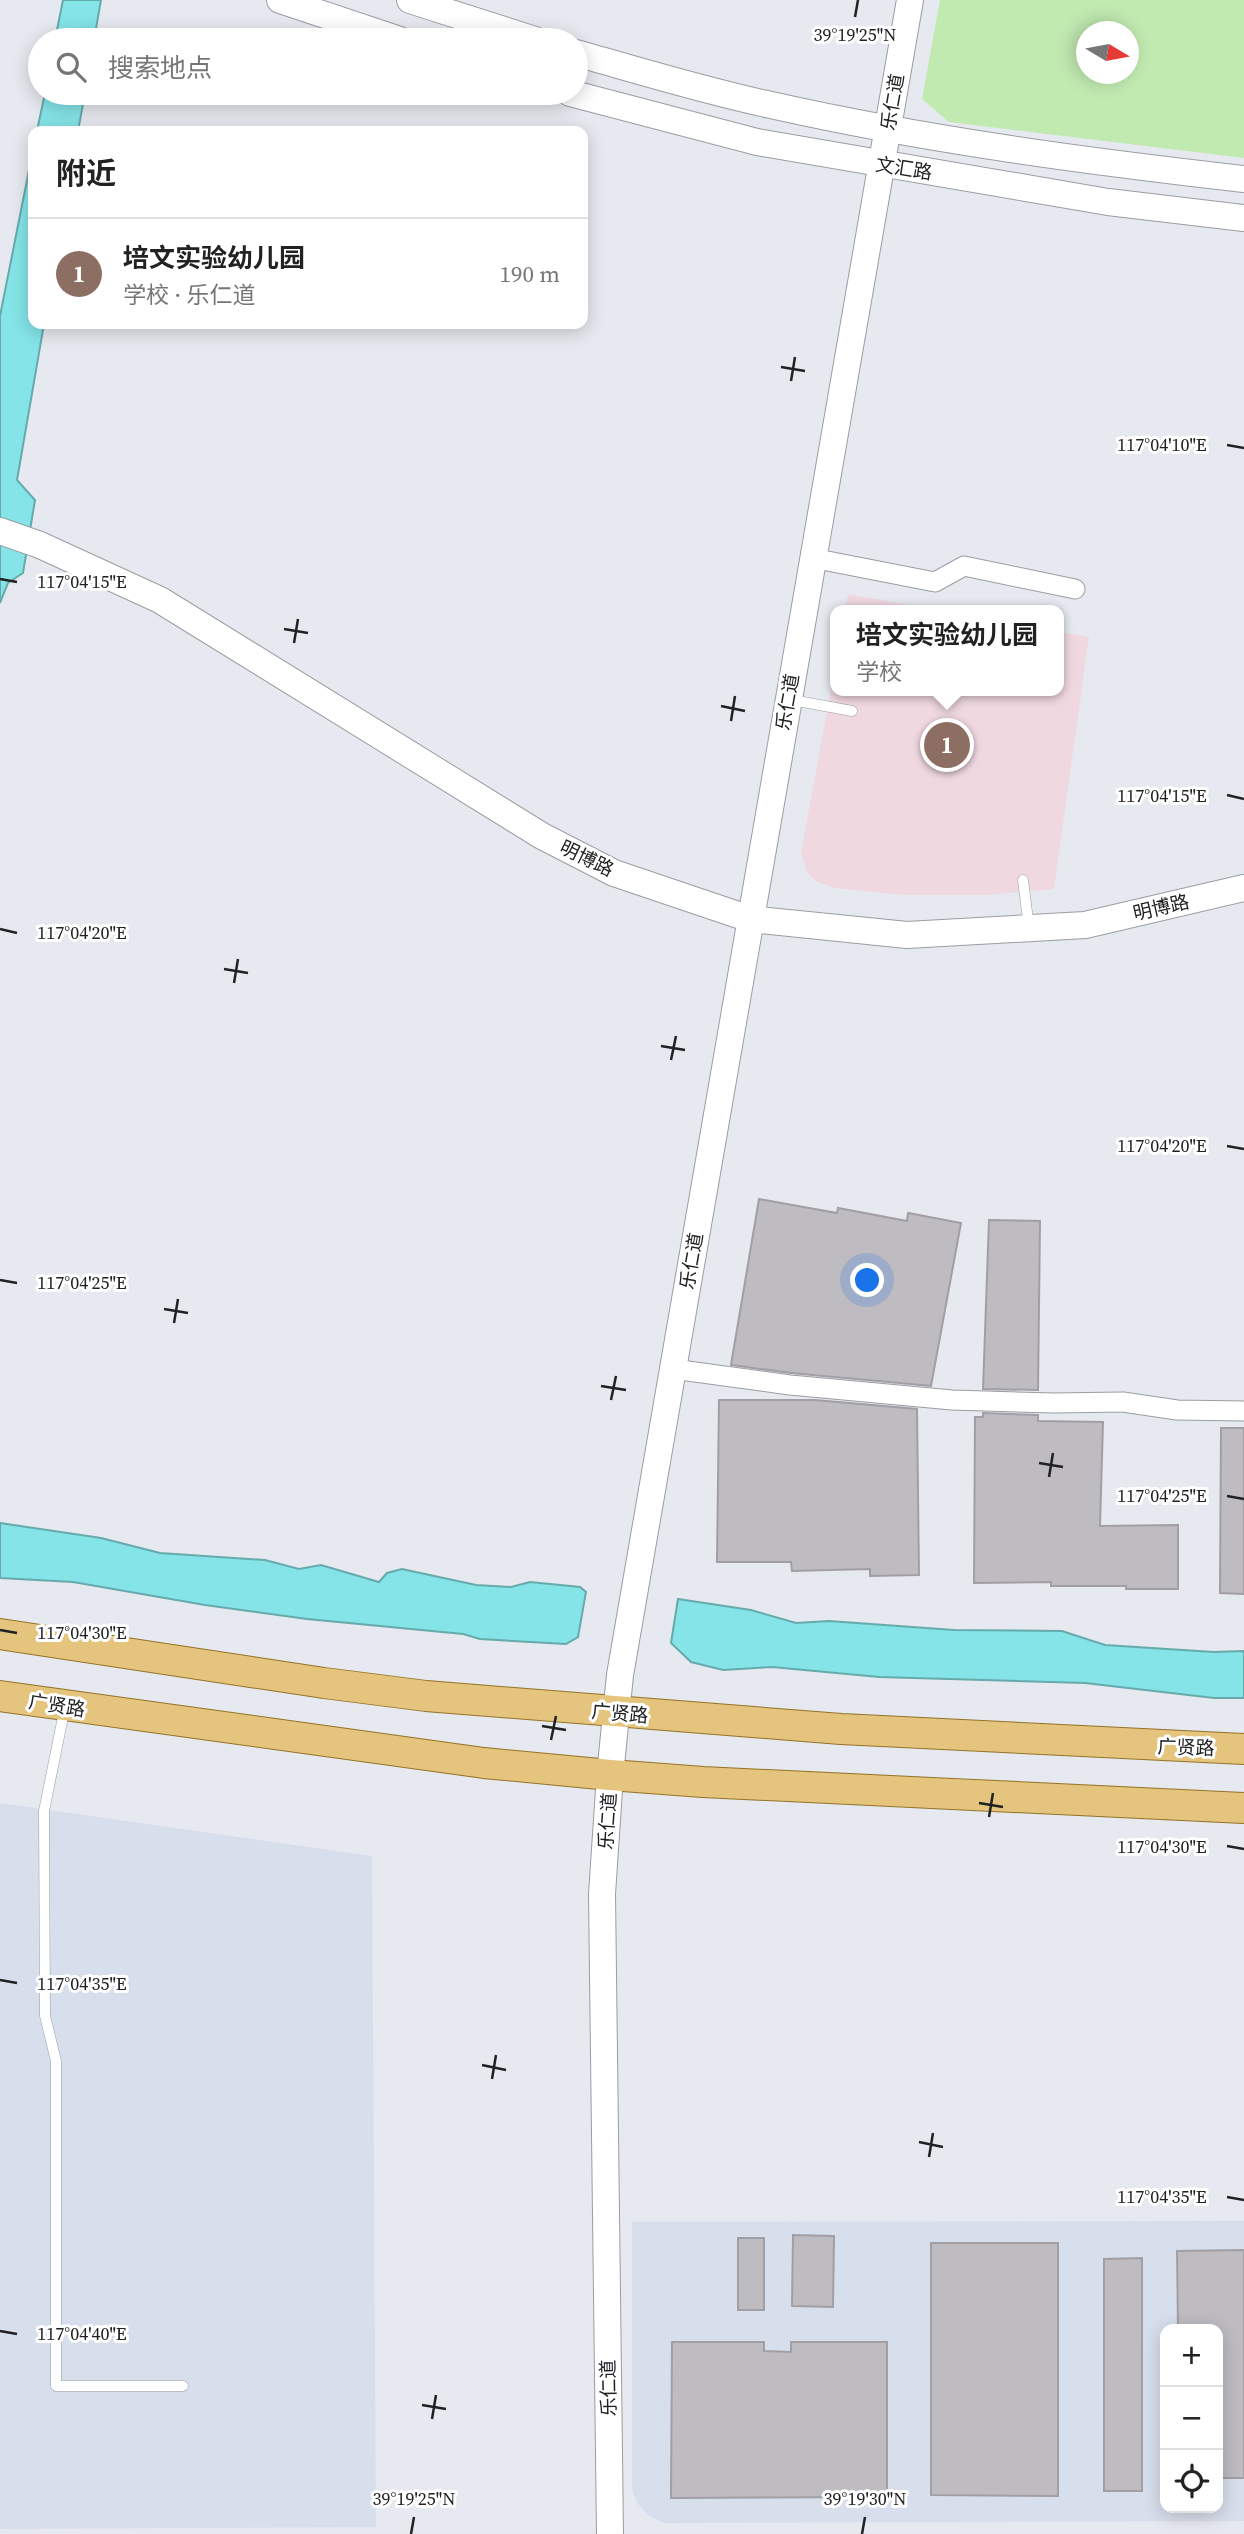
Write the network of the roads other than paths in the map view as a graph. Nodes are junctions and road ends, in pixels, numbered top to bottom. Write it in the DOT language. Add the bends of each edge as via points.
graph roads {
  1 [pos="280,0"];
  2 [pos="410,0"];
  3 [pos="910,0"];
  4 [pos="364,28"];
  5 [pos="498,28"];
  6 [pos="588,56"];
  7 [pos="588,98"];
  8 [pos="888,128"];
  9 [pos="881,165"];
  10 [pos="1244,178"];
  11 [pos="1244,218"];
  12 [pos="0,531"];
  13 [pos="812,558"];
  14 [pos="1074,589"];
  15 [pos="788,699"];
  16 [pos="852,711"];
  17 [pos="1023,880"];
  18 [pos="1244,888"];
  19 [pos="750,919"];
  20 [pos="1029,928"];
  21 [pos="673,1369"];
  22 [pos="1244,1411"];
  23 [pos="0,1634"];
  24 [pos="0,1696"];
  25 [pos="65,1707"];
  26 [pos="616,1713"];
  27 [pos="1244,1749"];
  28 [pos="610,1775"];
  29 [pos="1244,1808"];
  30 [pos="183,2386"];
  31 [pos="610,2534"];
  1 -- 4 [label="street"];
  2 -- 5 [label="street"];
  3 -- 8 [label="street, 乐仁道"];
  6 -- 8 [label="street, 文汇路" via="770,105"];
  7 -- 9 [label="street, 文汇路" via="757,142"];
  8 -- 9 [label="street, 乐仁道"];
  8 -- 10 [label="street, 文汇路" via="1060,156"];
  9 -- 11 [label="street, 文汇路" via="1108,202"];
  9 -- 13 [label="street, 乐仁道"];
  12 -- 19 [label="street, 明博路" via="160,600 542,836 614,873"];
  13 -- 14 [label="street" via="935,582 964,566"];
  13 -- 15 [label="street, 乐仁道"];
  15 -- 16 [label="lane"];
  15 -- 19 [label="street, 乐仁道"];
  17 -- 20 [label="lane"];
  18 -- 20 [label="street, 明博路" via="1086,925"];
  19 -- 20 [label="street, 明博路" via="907,935"];
  19 -- 21 [label="street, 乐仁道"];
  21 -- 22 [label="street" via="952,1400 1123,1402 1177,1410"];
  21 -- 26 [label="street, 乐仁道"];
  23 -- 26 [label="main road, 广贤路" via="324,1683"];
  24 -- 25 [label="main road, 广贤路"];
  25 -- 28 [label="main road, 广贤路" via="484,1763"];
  25 -- 30 [label="lane" via="44,1811 46,2016 56,2062 56,2386"];
  26 -- 27 [label="main road, 广贤路" via="933,1735"];
  26 -- 28 [label="street, 乐仁道"];
  28 -- 29 [label="main road, 广贤路"];
  28 -- 31 [label="street, 乐仁道" via="602,1894"];
}
